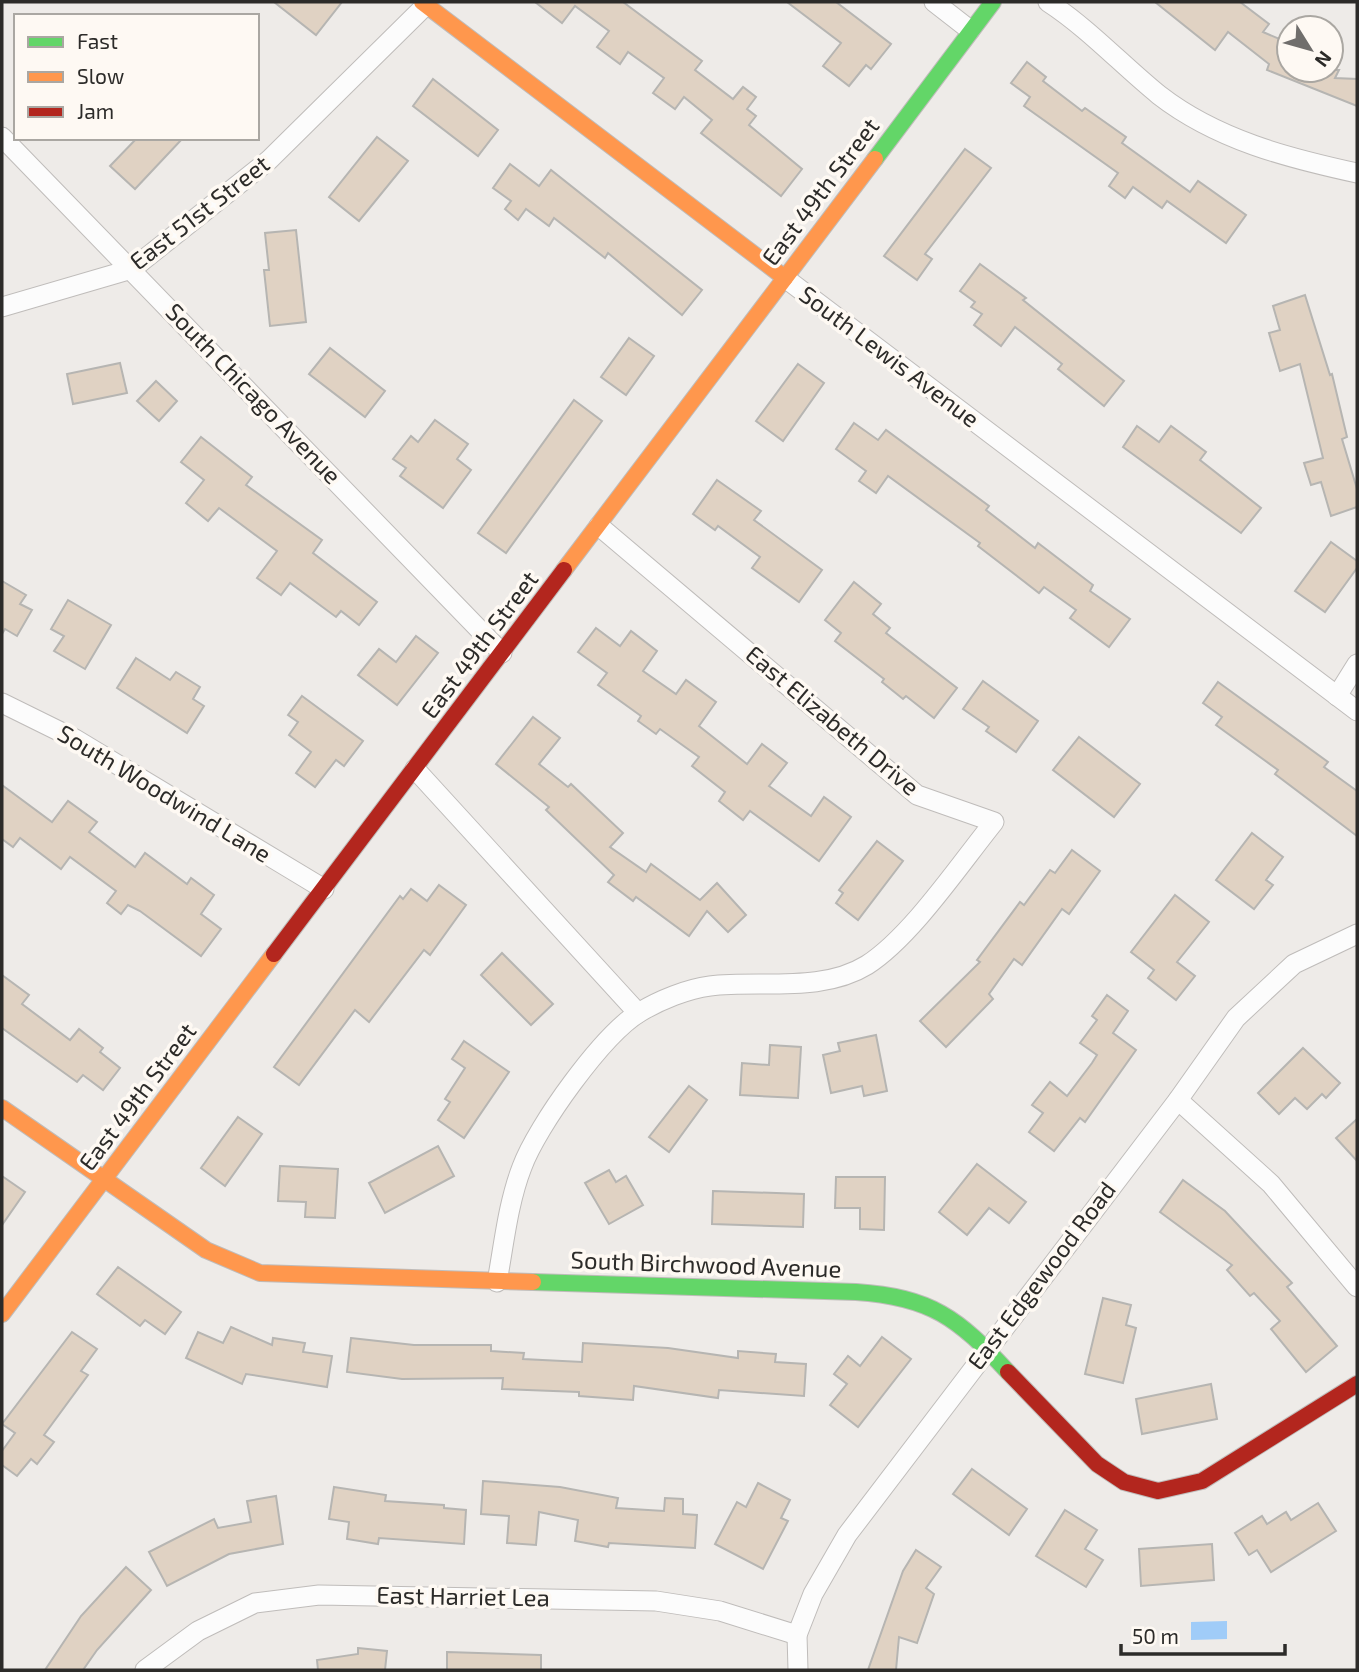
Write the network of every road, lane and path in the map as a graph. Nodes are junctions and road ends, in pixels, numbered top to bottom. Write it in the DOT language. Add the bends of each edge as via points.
graph roads {
  1 [pos="934,2"];
  2 [pos="993,2"];
  3 [pos="1048,2"];
  4 [pos="424,4"];
  5 [pos="970,30"];
  6 [pos="2,137"];
  7 [pos="1357,173"];
  8 [pos="132,269"];
  9 [pos="785,278"];
  10 [pos="2,307"];
  11 [pos="599,526"];
  12 [pos="502,653"];
  13 [pos="1357,664"];
  14 [pos="1336,696"];
  15 [pos="2,703"];
  16 [pos="1357,711"];
  17 [pos="415,769"];
  18 [pos="324,889"];
  19 [pos="1357,934"];
  20 [pos="638,1013"];
  21 [pos="1178,1100"];
  22 [pos="2,1108"];
  23 [pos="106,1177"];
  24 [pos="497,1282"];
  25 [pos="1357,1287"];
  26 [pos="2,1314"];
  27 [pos="986,1349"];
  28 [pos="1357,1384"];
  29 [pos="797,1635"];
  30 [pos="145,1670"];
  31 [pos="798,1670"];
  1 -- 5 [label="street"];
  2 -- 5 [label="street, East 49th Street"];
  3 -- 7 [label="street" via="1162,97 1231,137 1288,159"];
  4 -- 8 [label="street, East 51st Street" via="269,160"];
  4 -- 9 [label="street, South Lewis Avenue"];
  5 -- 9 [label="street, East 49th Street"];
  6 -- 8 [label="street, South Chicago Avenue"];
  8 -- 10 [label="street, East 51st Street"];
  8 -- 12 [label="street, South Chicago Avenue"];
  9 -- 11 [label="street, East 49th Street"];
  9 -- 14 [label="street, South Lewis Avenue"];
  11 -- 12 [label="street, East 49th Street"];
  11 -- 20 [label="street, East Elizabeth Drive" via="917,795 994,822 911,925 866,965 800,982 708,986"];
  12 -- 17 [label="street, East 49th Street"];
  13 -- 14 [label="street"];
  14 -- 16 [label="street, South Lewis Avenue"];
  15 -- 18 [label="street, South Woodwind Lane" via="75,739"];
  17 -- 18 [label="street, East 49th Street"];
  17 -- 20 [label="street"];
  18 -- 23 [label="street, East 49th Street"];
  19 -- 21 [label="street, East Edgewood Road" via="1294,964 1236,1018"];
  20 -- 24 [label="street, East Elizabeth Drive" via="574,1082 522,1166"];
  21 -- 25 [label="street" via="1271,1184"];
  21 -- 27 [label="street, East Edgewood Road"];
  22 -- 23 [label="street, South Birchwood Avenue"];
  23 -- 24 [label="street, South Birchwood Avenue" via="206,1250 260,1273"];
  23 -- 26 [label="street, East 49th Street"];
  24 -- 27 [label="street, South Birchwood Avenue" via="888,1294 939,1310"];
  27 -- 28 [label="street, South Birchwood Avenue" via="1083,1452 1113,1476 1148,1491 1175,1491 1202,1481"];
  27 -- 29 [label="street, East Edgewood Road" via="847,1535 813,1594"];
  29 -- 30 [label="street, East Harriet Lea" via="720,1611 656,1601 319,1595 255,1603 198,1631"];
  29 -- 31 [label="street, East Edgewood Road"];
}
